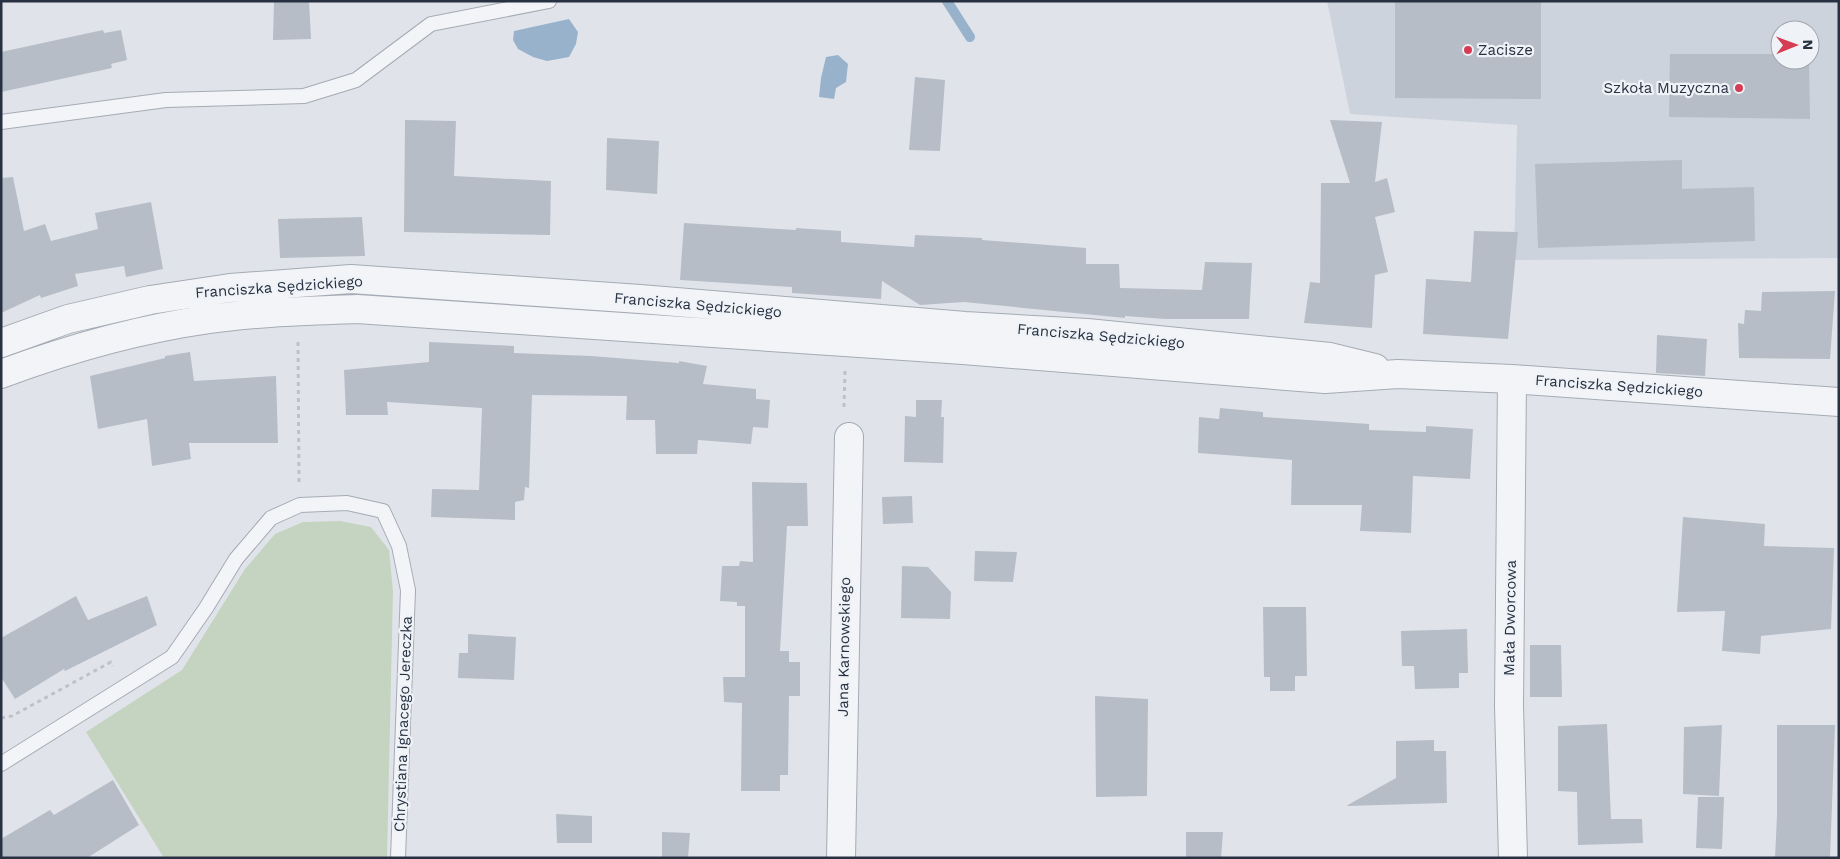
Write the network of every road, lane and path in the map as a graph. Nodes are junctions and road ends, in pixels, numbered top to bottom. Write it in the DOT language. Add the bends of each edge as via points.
graph roads {
  1 [pos="549,1"];
  2 [pos="1,122"];
  3 [pos="297,311"];
  4 [pos="1,343"];
  5 [pos="845,366"];
  6 [pos="1,374"];
  7 [pos="1398,374"];
  8 [pos="1512,379"];
  9 [pos="1839,402"];
  10 [pos="846,424"];
  11 [pos="300,505"];
  12 [pos="125,686"];
  13 [pos="1,718"];
  14 [pos="1,764"];
  15 [pos="398,858"];
  16 [pos="841,858"];
  17 [pos="1512,858"];
  1 -- 2 [label="lane" via="431,24 356,80 304,96 166,100"];
  3 -- 6 [label="street, Franciszka Sędzickiego" via="210,319 149,330 52,355"];
  3 -- 7 [label="street, Franciszka Sędzickiego" via="357,309 963,350 1325,380"];
  3 -- 11 [label="path"];
  4 -- 7 [label="street, Franciszka Sędzickiego" via="68,319 150,300 230,288 351,280 1096,334 1330,357"];
  5 -- 10 [label="path"];
  7 -- 8 [label="street, Franciszka Sędzickiego"];
  8 -- 9 [label="street, Franciszka Sędzickiego"];
  8 -- 17 [label="street, Mała Dworcowa" via="1509,706"];
  10 -- 16 [label="street, Jana Karnowskiego"];
  11 -- 12 [label="lane" via="271,518 236,559 172,657"];
  11 -- 15 [label="lane, Chrystiana Ignacego Jereczka" via="347,503 384,511 399,546 408,590"];
  12 -- 13 [label="path" via="111,662 12,716"];
  12 -- 14 [label="lane"];
}
